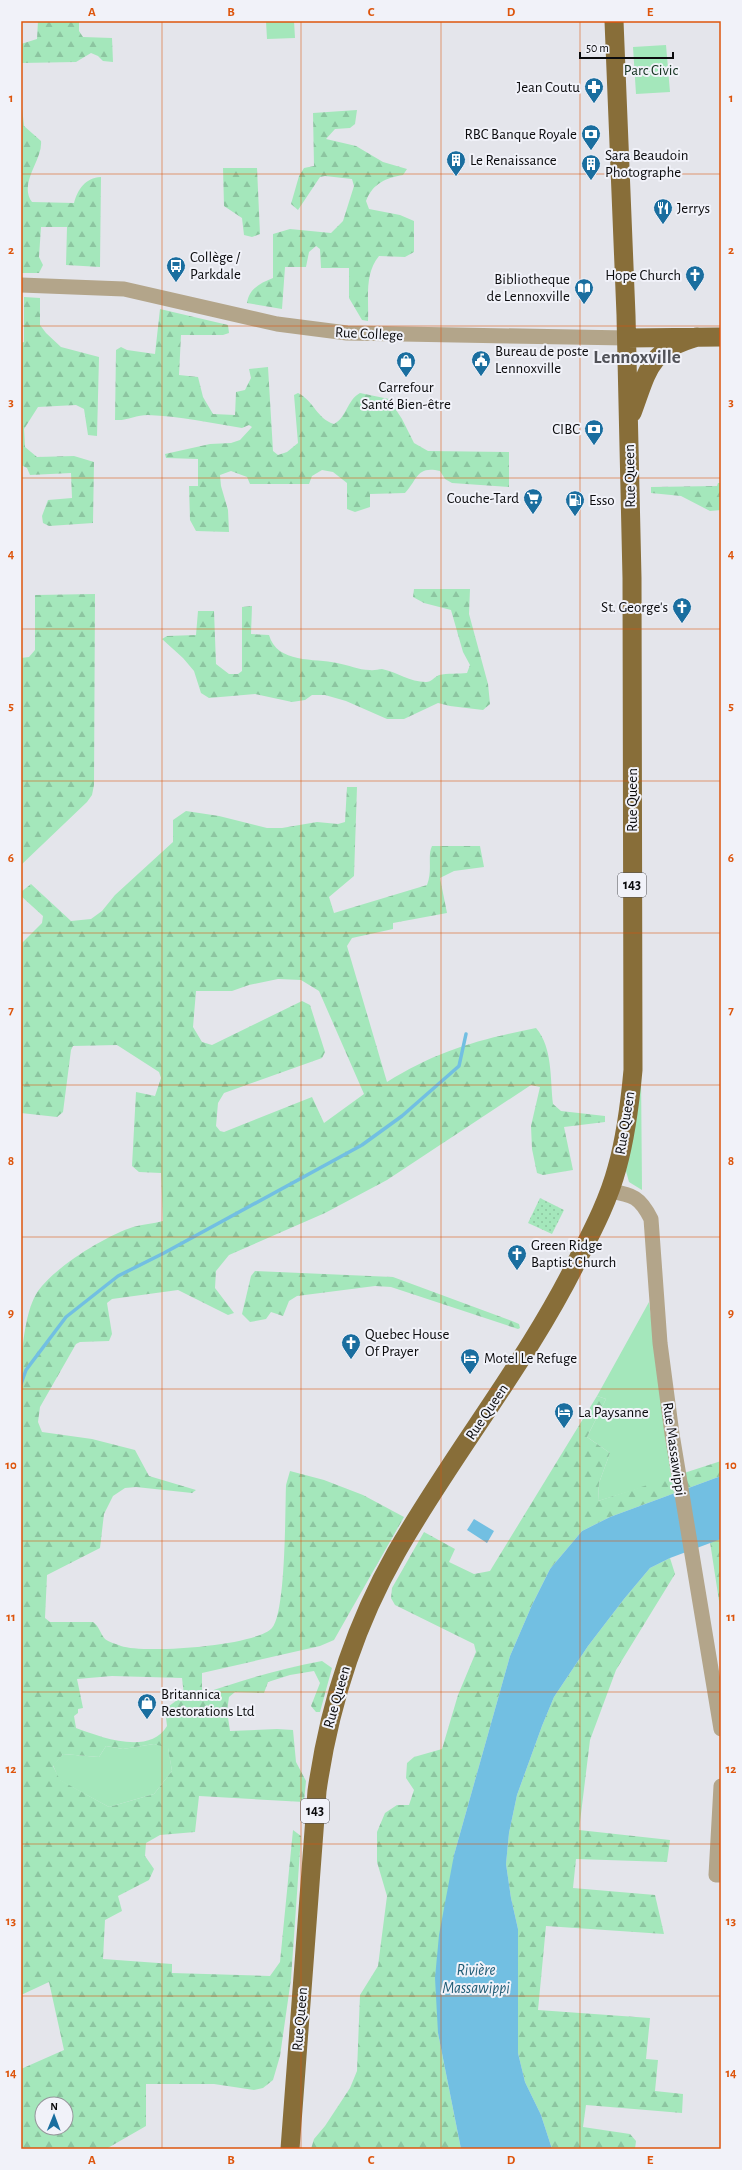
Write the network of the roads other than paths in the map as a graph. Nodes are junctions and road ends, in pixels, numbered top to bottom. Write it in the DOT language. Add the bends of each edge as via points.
graph roads {
  1 [pos="614,21"];
  2 [pos="21,285"];
  3 [pos="697,337"];
  4 [pos="721,337"];
  5 [pos="627,338"];
  6 [pos="629,422"];
  7 [pos="610,1191"];
  8 [pos="721,1730"];
  9 [pos="721,1786"];
  10 [pos="718,1875"];
  11 [pos="290,2149"];
  1 -- 5 [label="main road, Rue Queen / 143"];
  2 -- 5 [label="street, Rue College" via="124,288 278,324 334,332 422,336"];
  3 -- 4 [label="main road, Rue College"];
  3 -- 5 [label="main road, Rue College"];
  3 -- 6 [label="main road" via="670,346 653,360"];
  5 -- 6 [label="main road, Rue Queen / 143"];
  6 -- 7 [label="main road, Rue Queen / 143" via="632,582 633,1070 625,1133"];
  7 -- 8 [label="street, Rue Massawippi" via="634,1196 644,1204 650,1219 660,1343 679,1482"];
  7 -- 11 [label="main road, Rue Queen / 143" via="575,1265 531,1344 396,1554 371,1601 337,1689 323,1748 317,1791"];
  9 -- 10 [label="street"];
}
